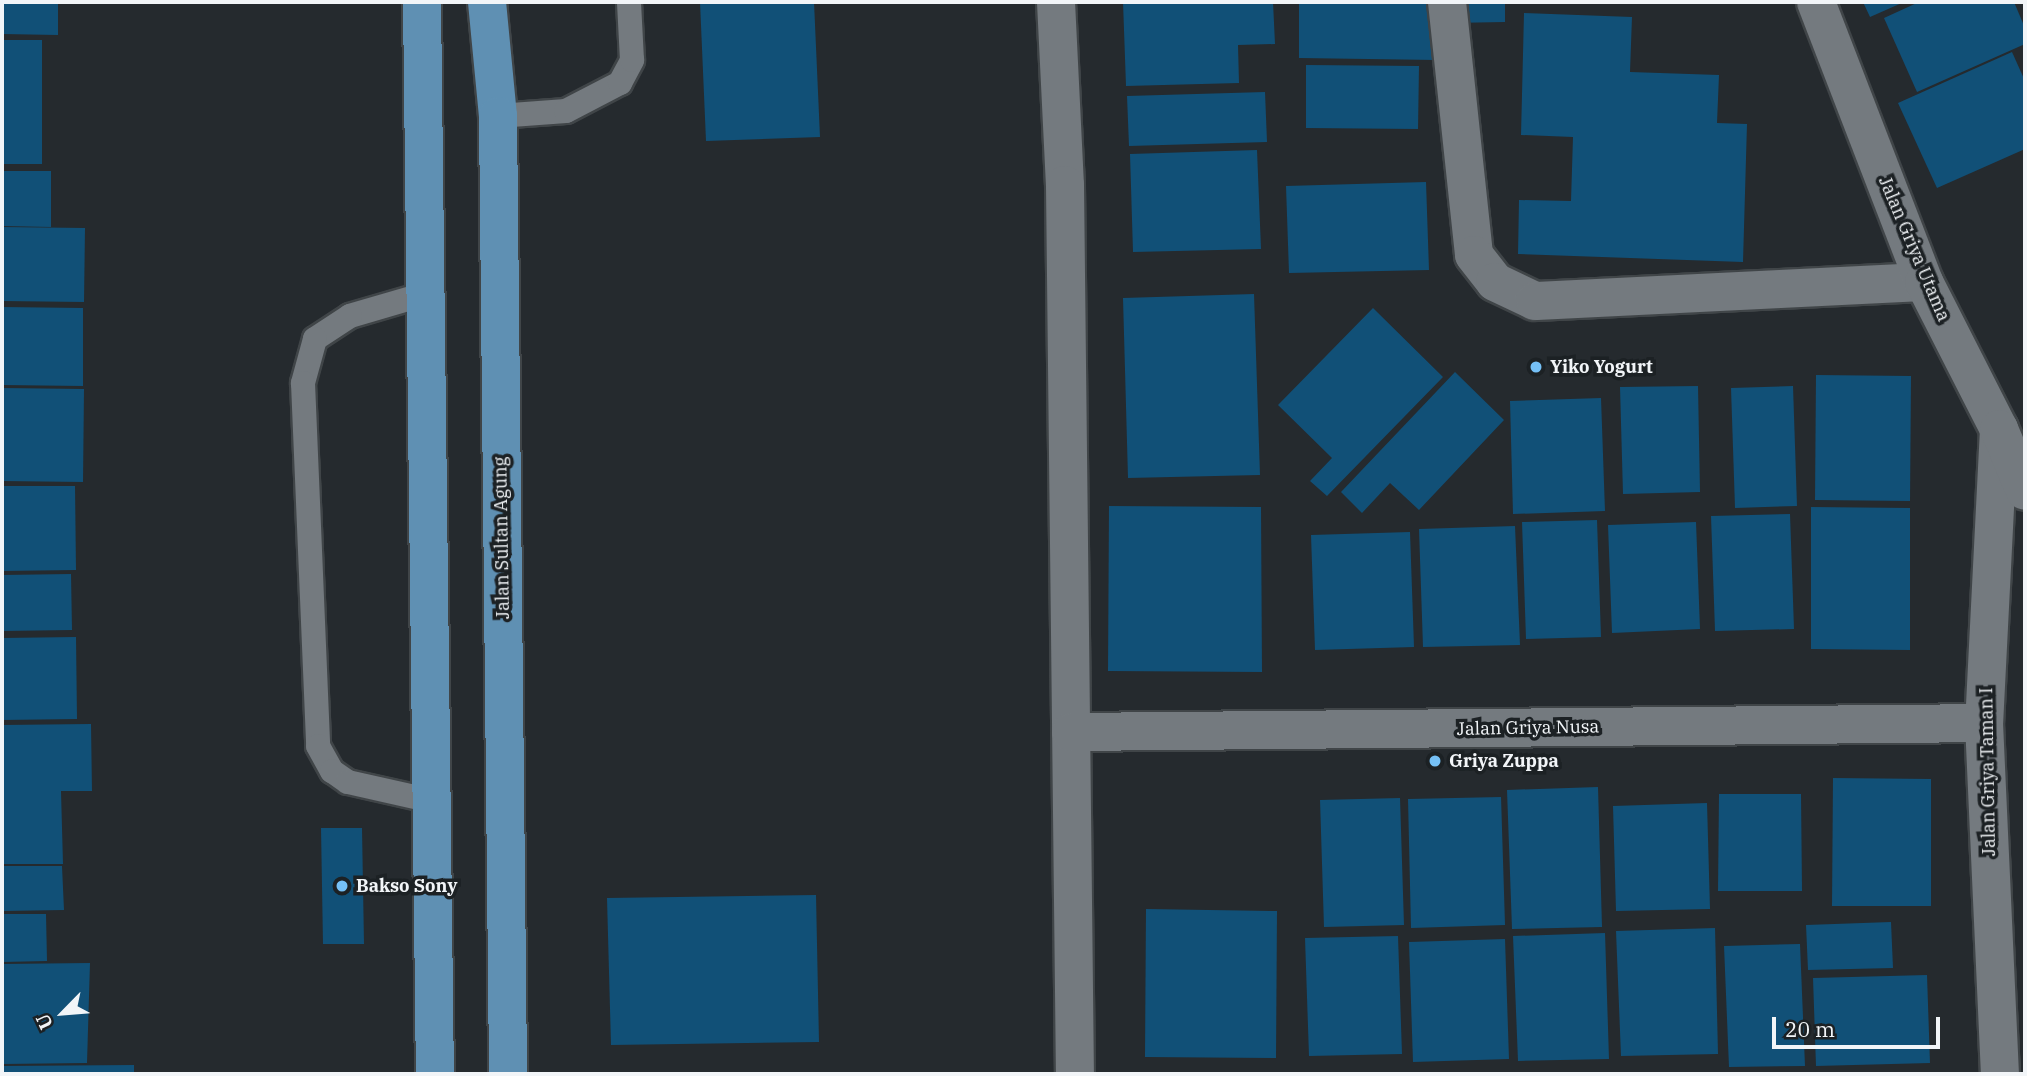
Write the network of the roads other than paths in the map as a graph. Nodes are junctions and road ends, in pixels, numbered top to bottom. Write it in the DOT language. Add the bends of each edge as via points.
graph roads {
  1 [pos="422,2"];
  2 [pos="487,2"];
  3 [pos="629,2"];
  4 [pos="1056,2"];
  5 [pos="1447,2"];
  6 [pos="1816,2"];
  7 [pos="498,116"];
  8 [pos="1924,282"];
  9 [pos="425,294"];
  10 [pos="1999,429"];
  11 [pos="2025,491"];
  12 [pos="1984,723"];
  13 [pos="1071,732"];
  14 [pos="432,801"];
  15 [pos="435,1074"];
  16 [pos="508,1074"];
  17 [pos="1075,1074"];
  18 [pos="2000,1074"];
  1 -- 9 [label="main road"];
  2 -- 7 [label="main road, Jalan Sultan Agung"];
  3 -- 7 [label="lane" via="632,60 620,83 566,111"];
  4 -- 13 [label="street" via="1065,186"];
  5 -- 8 [label="street" via="1474,255 1495,282 1535,301"];
  6 -- 8 [label="street, Jalan Griya Utama"];
  7 -- 16 [label="main road, Jalan Sultan Agung"];
  8 -- 10 [label="street, Jalan Griya Utama"];
  9 -- 14 [label="main road"];
  9 -- 14 [label="lane" via="350,316 315,339 303,383 318,746 332,771 348,782"];
  10 -- 11 [label="street, Jalan Griya Utama"];
  10 -- 12 [label="street, Jalan Griya Taman I"];
  12 -- 13 [label="street, Jalan Griya Nusa"];
  12 -- 18 [label="street, Jalan Griya Taman I"];
  13 -- 17 [label="street"];
  14 -- 15 [label="main road"];
}
